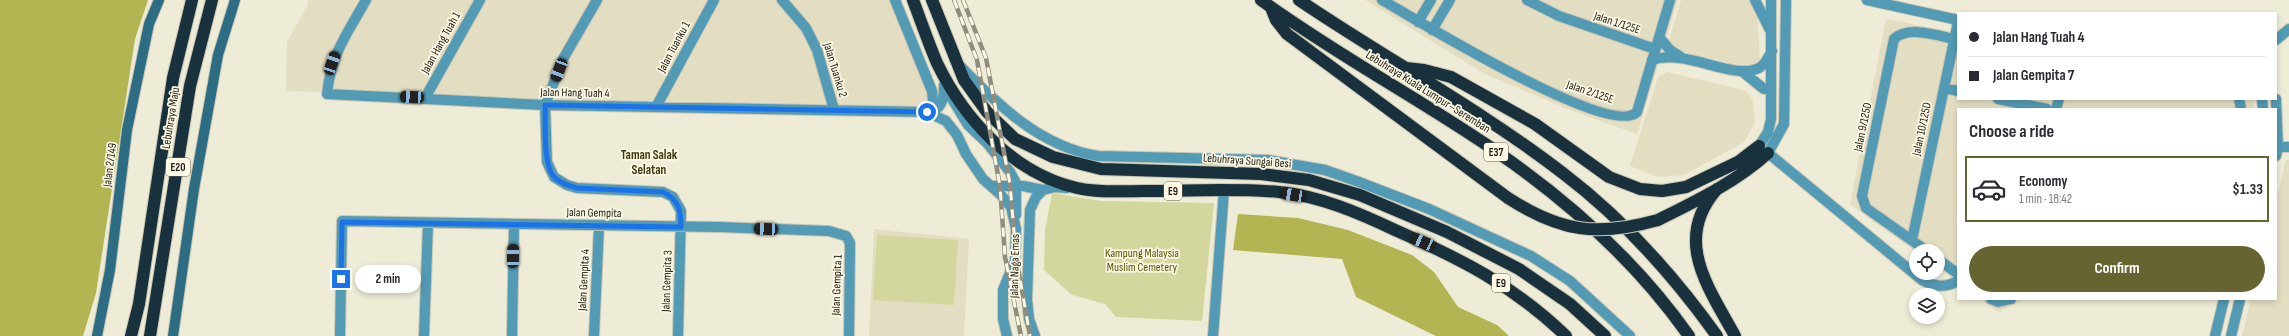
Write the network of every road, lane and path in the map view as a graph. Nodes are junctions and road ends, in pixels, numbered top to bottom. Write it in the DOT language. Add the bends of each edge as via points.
graph roads {
  1 [pos="159,0"];
  2 [pos="192,0"];
  3 [pos="212,0"];
  4 [pos="235,0"];
  5 [pos="366,0"];
  6 [pos="480,0"];
  7 [pos="597,0"];
  8 [pos="714,0"];
  9 [pos="782,0"];
  10 [pos="895,0"];
  11 [pos="912,0"];
  12 [pos="932,0"];
  13 [pos="1298,0"];
  14 [pos="1382,0"];
  15 [pos="1431,0"];
  16 [pos="1450,0"];
  17 [pos="1527,0"];
  18 [pos="1670,0"];
  19 [pos="1755,0"];
  20 [pos="1772,0"];
  21 [pos="1786,0"];
  22 [pos="1867,0"];
  23 [pos="1266,4"];
  24 [pos="1957,21"];
  25 [pos="1418,22"];
  26 [pos="2289,29"];
  27 [pos="1432,30"];
  28 [pos="1772,33"];
  29 [pos="1659,37"];
  30 [pos="1956,39"];
  31 [pos="2277,39"];
  32 [pos="1655,49"];
  33 [pos="1772,51"];
  34 [pos="1681,57"];
  35 [pos="1652,60"];
  36 [pos="957,63"];
  37 [pos="938,64"];
  38 [pos="1403,68"];
  39 [pos="1743,72"];
  40 [pos="944,85"];
  41 [pos="1944,88"];
  42 [pos="1764,89"];
  43 [pos="1957,91"];
  44 [pos="425,98"];
  45 [pos="2004,100"];
  46 [pos="545,105"];
  47 [pos="656,107"];
  48 [pos="2042,108"];
  49 [pos="834,110"];
  50 [pos="927,112"];
  51 [pos="2289,147"];
  52 [pos="1763,150"];
  53 [pos="2277,150"];
  54 [pos="1016,185"];
  55 [pos="991,186"];
  56 [pos="1077,188"];
  57 [pos="1718,189"];
  58 [pos="1224,190"];
  59 [pos="1040,193"];
  60 [pos="428,223"];
  61 [pos="514,224"];
  62 [pos="599,226"];
  63 [pos="681,227"];
  64 [pos="1016,229"];
  65 [pos="846,236"];
  66 [pos="1912,240"];
  67 [pos="1917,244"];
  68 [pos="1945,264"];
  69 [pos="1957,273"];
  70 [pos="1957,281"];
  71 [pos="1993,300"];
  72 [pos="2007,300"];
  73 [pos="2224,300"];
  74 [pos="2240,300"];
  75 [pos="97,336"];
  76 [pos="131,336"];
  77 [pos="150,336"];
  78 [pos="173,336"];
  79 [pos="340,336"];
  80 [pos="424,336"];
  81 [pos="512,336"];
  82 [pos="594,336"];
  83 [pos="678,336"];
  84 [pos="849,336"];
  85 [pos="1007,336"];
  86 [pos="1035,336"];
  87 [pos="1213,336"];
  88 [pos="1566,336"];
  89 [pos="1605,336"];
  90 [pos="1630,336"];
  91 [pos="1689,336"];
  92 [pos="1717,336"];
  93 [pos="1735,336"];
  94 [pos="2214,336"];
  95 [pos="2231,336"];
  1 -- 75 [label="main road, Jalan 2/149" via="149,24 127,130 110,270"];
  2 -- 76 [label="highway, Lebuhraya Maju / E20" via="173,78 139,304"];
  3 -- 77 [label="highway, Lebuhraya Maju / E20" via="190,86"];
  4 -- 78 [label="main road" via="218,55 194,189"];
  5 -- 44 [label="street, Jalan Hang Tuah 4" via="335,54 329,71 327,94"];
  6 -- 44 [label="street, Jalan Hang Tuah 1"];
  7 -- 46 [label="street" via="564,59"];
  8 -- 47 [label="street, Jalan Tuanku 1"];
  9 -- 49 [label="street, Jalan Tuanku 2" via="806,28 817,50"];
  10 -- 50 [label="street" via="932,91 933,101"];
  11 -- 37 [label="highway, E9"];
  12 -- 36 [label="highway, Lebuhraya Sungai Besi / E9"];
  13 -- 38 [label="highway, Lebuhraya Kuala Lumpur–Seremban / E37"];
  14 -- 25 [label="street"];
  15 -- 25 [label="street"];
  16 -- 27 [label="street"];
  17 -- 32 [label="street, Jalan 1/125E" via="1565,19"];
  18 -- 29 [label="street, Jalan 2/125E"];
  19 -- 28 [label="street"];
  20 -- 28 [label="street"];
  21 -- 52 [label="street" via="1784,124"];
  22 -- 24 [label="street"];
  23 -- 57 [label="highway, bridge" via="1287,34 1536,216 1568,226 1599,230 1637,226 1658,220"];
  23 -- 91 [label="highway, Lebuhraya Kuala Lumpur–Seremban / E37" via="1318,40 1430,108 1558,198 1606,240 1647,284"];
  25 -- 27 [label="street"];
  26 -- 31 [label="street"];
  27 -- 35 [label="street, Jalan 2/125E" via="1532,85 1625,117 1637,112"];
  28 -- 33 [label="street"];
  29 -- 32 [label="street, Jalan 2/125E"];
  29 -- 34 [label="street" via="1670,50"];
  30 -- 41 [label="street, Jalan 10/125D"];
  30 -- 66 [label="street, Jalan 9/125D" via="1910,32 1900,33 1894,39 1862,196 1866,208"];
  32 -- 35 [label="street, Jalan 2/125E"];
  33 -- 39 [label="street" via="1760,68"];
  33 -- 52 [label="street" via="1771,119"];
  34 -- 35 [label="street"];
  34 -- 39 [label="street"];
  36 -- 89 [label="highway, Lebuhraya Sungai Besi / E9" via="964,80 987,112 1015,140 1053,158 1101,169 1261,174 1309,180 1360,195 1447,232 1519,269 1570,304"];
  36 -- 90 [label="street" via="991,98 1044,138 1081,153 1098,156 1268,160 1297,164 1325,170 1415,203 1544,264 1570,281"];
  37 -- 40 [label="street"];
  37 -- 56 [label="highway, E9" via="962,105 1001,149 1034,172"];
  38 -- 52 [label="highway" via="1451,77 1535,124 1609,177 1640,189 1668,191 1686,187"];
  38 -- 92 [label="highway, Lebuhraya Kuala Lumpur–Seremban / E37" via="1515,137 1588,193 1639,242 1687,296"];
  39 -- 42 [label="street"];
  40 -- 50 [label="street" via="941,105 934,111"];
  40 -- 54 [label="street" via="968,124 1010,172"];
  41 -- 43 [label="street"];
  41 -- 66 [label="street, Jalan 10/125D"];
  44 -- 46 [label="street, Jalan Hang Tuah 4"];
  45 -- 48 [label="street"];
  46 -- 47 [label="street, Jalan Hang Tuah 4"];
  46 -- 63 [label="street, Jalan Gempita 3" via="547,162 554,177 577,188 663,192 673,197 681,211"];
  47 -- 49 [label="street, Jalan Hang Tuah 4"];
  49 -- 50 [label="street, Jalan Hang Tuah 4"];
  50 -- 55 [label="street, Jalan Naga Emas" via="946,121 983,179"];
  51 -- 53 [label="street"];
  52 -- 57 [label="highway" via="1756,164"];
  52 -- 70 [label="street" via="1922,280 1938,286"];
  54 -- 55 [label="street"];
  54 -- 59 [label="street"];
  54 -- 64 [label="street"];
  55 -- 64 [label="street, Jalan Naga Emas" via="1010,207"];
  56 -- 58 [label="highway, E9" via="1110,191"];
  56 -- 59 [label="street" via="1055,187"];
  57 -- 93 [label="highway" via="1701,215 1695,248 1703,275"];
  58 -- 87 [label="street"];
  58 -- 88 [label="highway, E9" via="1280,192 1319,199 1379,222 1461,260 1495,280 1522,297"];
  59 -- 86 [label="street, Jalan Naga Emas" via="1030,210 1027,299 1029,319"];
  60 -- 61 [label="street, Jalan Gempita"];
  60 -- 79 [label="street, Jalan Gempita" via="342,222"];
  60 -- 80 [label="street"];
  61 -- 62 [label="street, Jalan Gempita"];
  61 -- 81 [label="street"];
  62 -- 63 [label="street, Jalan Gempita"];
  62 -- 82 [label="street, Jalan Gempita 4"];
  63 -- 65 [label="street, Jalan Gempita" via="829,231"];
  63 -- 83 [label="street, Jalan Gempita 3"];
  64 -- 85 [label="street, Jalan Naga Emas" via="1015,261 1003,290 1003,319"];
  65 -- 84 [label="street, Jalan Gempita 1" via="852,252"];
  66 -- 67 [label="street, Jalan 9/125D"];
  68 -- 69 [label="street"];
  71 -- 72 [label="street"];
  73 -- 94 [label="street"];
  74 -- 95 [label="street"];
}
